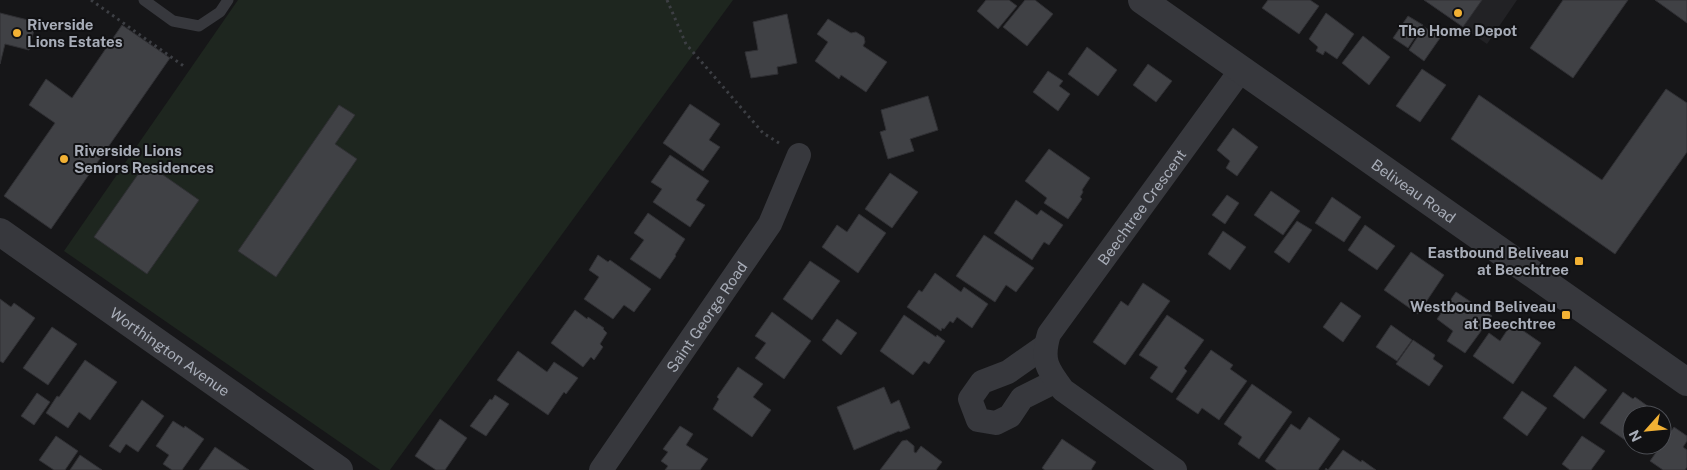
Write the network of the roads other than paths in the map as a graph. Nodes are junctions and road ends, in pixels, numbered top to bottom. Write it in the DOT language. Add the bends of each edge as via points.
graph roads {
  1 [pos="144,0"];
  2 [pos="228,0"];
  3 [pos="1142,0"];
  4 [pos="1241,70"];
  5 [pos="799,155"];
  6 [pos="0,232"];
  7 [pos="1045,346"];
  8 [pos="1056,381"];
  9 [pos="1687,382"];
  10 [pos="339,470"];
  11 [pos="601,470"];
  12 [pos="1175,470"];
  1 -- 2 [label="lane" via="172,21 199,26 220,12"];
  3 -- 4 [label="street, Beliveau Road"];
  4 -- 7 [label="street, Beechtree Crescent" via="1049,334"];
  4 -- 9 [label="street, Beliveau Road"];
  5 -- 11 [label="street, Saint George Road" via="770,224"];
  6 -- 10 [label="street, Worthington Avenue"];
  7 -- 8 [label="street" via="1045,360"];
  7 -- 8 [label="street, Beechtree Crescent" via="1008,372 982,382 970,399 978,420 996,423 1010,416 1022,398"];
  8 -- 12 [label="street" via="1063,390"];
}
